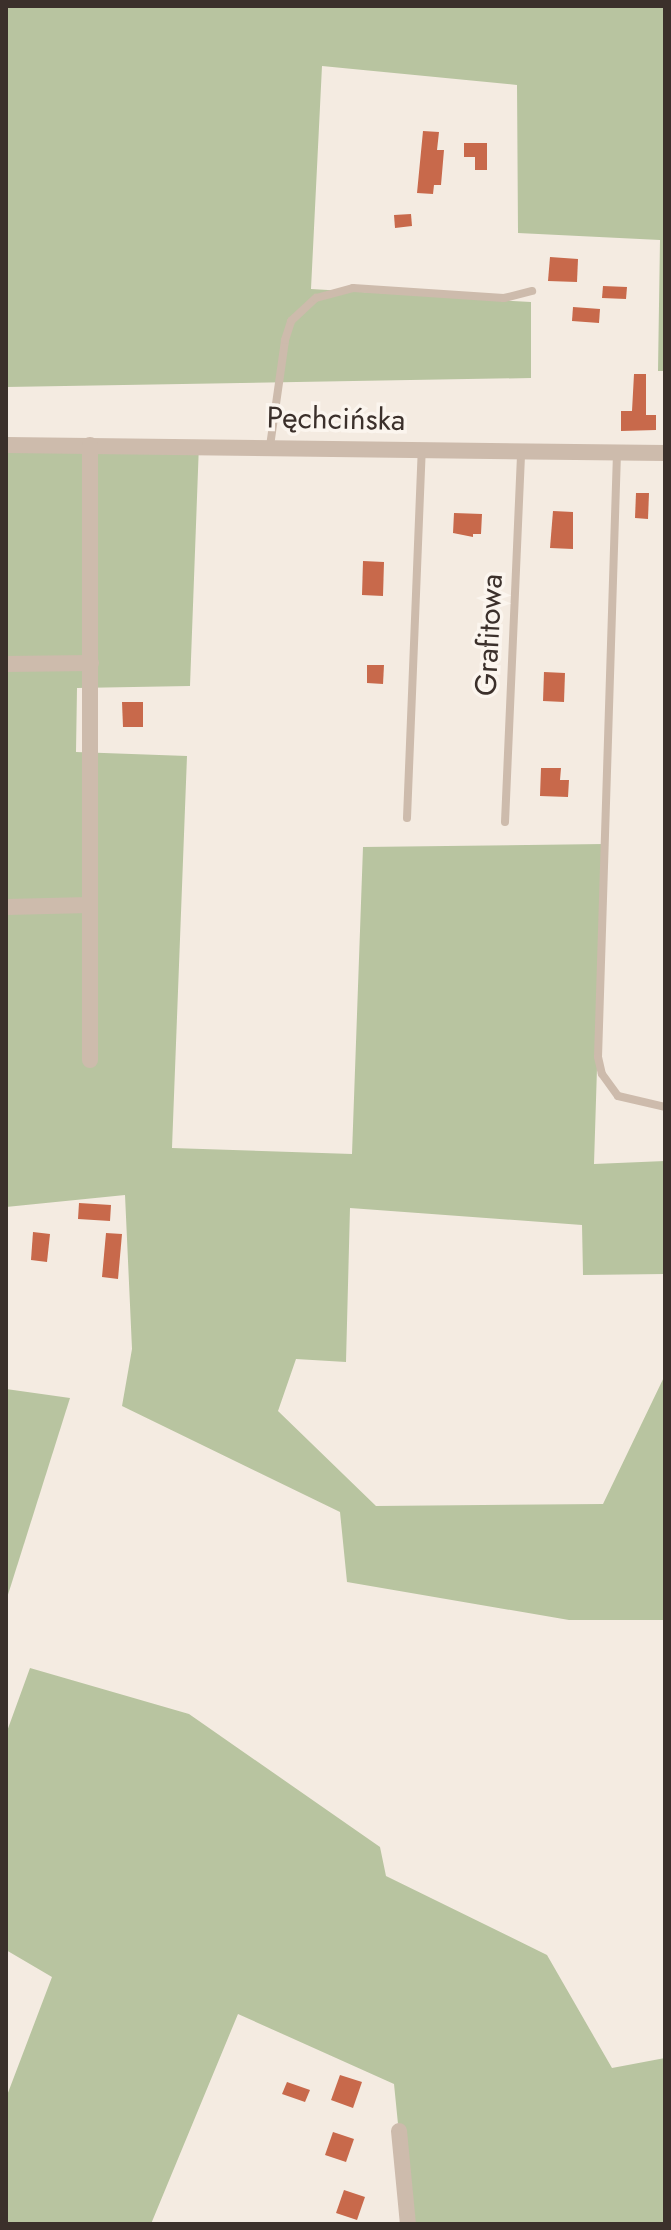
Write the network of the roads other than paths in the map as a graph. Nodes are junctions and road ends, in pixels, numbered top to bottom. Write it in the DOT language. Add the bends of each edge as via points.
graph roads {
  1 [pos="532,291"];
  2 [pos="6,445"];
  3 [pos="90,445"];
  4 [pos="270,446"];
  5 [pos="422,448"];
  6 [pos="521,450"];
  7 [pos="617,452"];
  8 [pos="665,453"];
  9 [pos="91,663"];
  10 [pos="6,664"];
  11 [pos="407,818"];
  12 [pos="505,822"];
  13 [pos="90,905"];
  14 [pos="6,907"];
  15 [pos="90,1060"];
  16 [pos="665,1107"];
  17 [pos="399,2131"];
  18 [pos="408,2224"];
  1 -- 4 [label="lane" via="504,298 353,288 316,298 291,321 285,340"];
  2 -- 3 [label="street, Pęchcińska"];
  3 -- 4 [label="street, Pęchcińska"];
  3 -- 9 [label="street"];
  4 -- 5 [label="street, Pęchcińska"];
  5 -- 6 [label="street, Pęchcińska"];
  5 -- 11 [label="lane"];
  6 -- 7 [label="street, Pęchcińska"];
  6 -- 12 [label="lane, Grafitowa"];
  7 -- 8 [label="street, Pęchcińska"];
  7 -- 16 [label="lane" via="598,1057 602,1074 618,1096"];
  9 -- 10 [label="street"];
  9 -- 13 [label="street"];
  13 -- 14 [label="street"];
  13 -- 15 [label="street"];
  17 -- 18 [label="street"];
}
